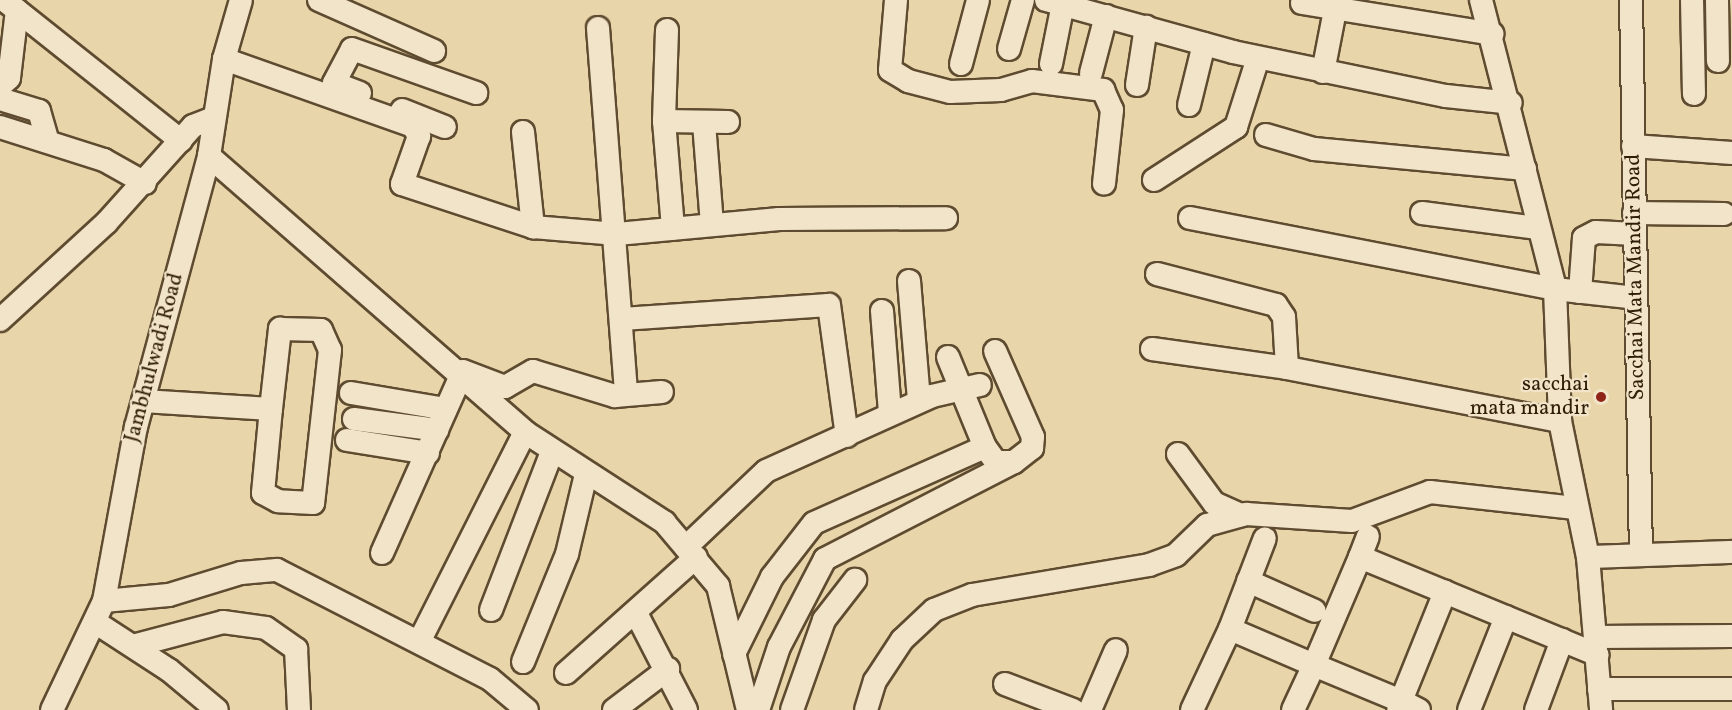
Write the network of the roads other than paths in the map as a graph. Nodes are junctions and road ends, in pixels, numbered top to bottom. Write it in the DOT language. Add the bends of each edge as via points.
graph roads {
  1 [pos="241,0"];
  2 [pos="319,0"];
  3 [pos="896,0"];
  4 [pos="978,0"];
  5 [pos="1023,0"];
  6 [pos="1481,0"];
  7 [pos="1631,0"];
  8 [pos="1692,0"];
  9 [pos="1717,0"];
  10 [pos="1054,2"];
  11 [pos="1302,3"];
  12 [pos="10,5"];
  13 [pos="1335,10"];
  14 [pos="1106,16"];
  15 [pos="1146,27"];
  16 [pos="598,28"];
  17 [pos="667,30"];
  18 [pos="1493,33"];
  19 [pos="1204,44"];
  20 [pos="1009,49"];
  21 [pos="434,51"];
  22 [pos="1258,58"];
  23 [pos="224,59"];
  24 [pos="1718,61"];
  25 [pos="961,64"];
  26 [pos="1051,64"];
  27 [pos="1323,72"];
  28 [pos="1091,73"];
  29 [pos="1137,85"];
  30 [pos="0,86"];
  31 [pos="330,89"];
  32 [pos="476,93"];
  33 [pos="1694,94"];
  34 [pos="0,99"];
  35 [pos="1511,104"];
  36 [pos="1189,105"];
  37 [pos="214,118"];
  38 [pos="664,122"];
  39 [pos="728,122"];
  40 [pos="705,123"];
  41 [pos="0,127"];
  42 [pos="445,127"];
  43 [pos="523,132"];
  44 [pos="1266,135"];
  45 [pos="47,139"];
  46 [pos="181,141"];
  47 [pos="1633,146"];
  48 [pos="1732,153"];
  49 [pos="209,156"];
  50 [pos="1525,169"];
  51 [pos="1154,180"];
  52 [pos="145,183"];
  53 [pos="1104,184"];
  54 [pos="1422,213"];
  55 [pos="1724,214"];
  56 [pos="946,218"];
  57 [pos="1190,218"];
  58 [pos="1634,224"];
  59 [pos="712,225"];
  60 [pos="533,227"];
  61 [pos="1538,228"];
  62 [pos="673,230"];
  63 [pos="617,234"];
  64 [pos="1157,274"];
  65 [pos="909,281"];
  66 [pos="1555,289"];
  67 [pos="1580,292"];
  68 [pos="1636,298"];
  69 [pos="882,311"];
  70 [pos="622,319"];
  71 [pos="0,320"];
  72 [pos="1152,349"];
  73 [pos="995,351"];
  74 [pos="948,357"];
  75 [pos="1287,368"];
  76 [pos="460,376"];
  77 [pos="970,388"];
  78 [pos="662,392"];
  79 [pos="351,393"];
  80 [pos="626,394"];
  81 [pos="143,401"];
  82 [pos="919,401"];
  83 [pos="271,409"];
  84 [pos="446,409"];
  85 [pos="890,413"];
  86 [pos="1560,421"];
  87 [pos="437,430"];
  88 [pos="525,432"];
  89 [pos="847,436"];
  90 [pos="985,447"];
  91 [pos="552,452"];
  92 [pos="428,453"];
  93 [pos="1178,454"];
  94 [pos="1014,462"];
  95 [pos="586,474"];
  96 [pos="1575,508"];
  97 [pos="1241,515"];
  98 [pos="1265,538"];
  99 [pos="691,552"];
  100 [pos="1732,552"];
  101 [pos="382,553"];
  102 [pos="1641,554"];
  103 [pos="1588,557"];
  104 [pos="855,580"];
  105 [pos="1248,581"];
  106 [pos="1445,591"];
  107 [pos="104,601"];
  108 [pos="491,609"];
  109 [pos="1315,610"];
  110 [pos="636,613"];
  111 [pos="1506,617"];
  112 [pos="95,622"];
  113 [pos="1230,629"];
  114 [pos="1732,636"];
  115 [pos="420,640"];
  116 [pos="1562,640"];
  117 [pos="133,646"];
  118 [pos="1597,646"];
  119 [pos="1116,650"];
  120 [pos="734,654"];
  121 [pos="523,662"];
  122 [pos="1314,665"];
  123 [pos="668,669"];
  124 [pos="566,673"];
  125 [pos="1005,684"];
  126 [pos="1732,689"];
  127 [pos="1600,699"];
  128 [pos="1406,707"];
  129 [pos="52,710"];
  130 [pos="217,710"];
  131 [pos="299,710"];
  132 [pos="527,710"];
  133 [pos="614,710"];
  134 [pos="686,710"];
  135 [pos="748,710"];
  136 [pos="758,710"];
  137 [pos="792,710"];
  138 [pos="866,710"];
  139 [pos="1073,710"];
  140 [pos="1090,710"];
  141 [pos="1192,710"];
  142 [pos="1293,710"];
  143 [pos="1469,710"];
  144 [pos="1536,710"];
  1 -- 23 [label="street, Jambhulwadi Road"];
  2 -- 21 [label="street"];
  3 -- 53 [label="street" via="890,70 908,81 950,92 1001,90 1032,81 1103,90 1112,111"];
  4 -- 25 [label="street"];
  5 -- 20 [label="street"];
  6 -- 18 [label="street"];
  7 -- 47 [label="street, Sacchai Mata Mandir Road"];
  8 -- 33 [label="street"];
  9 -- 24 [label="street"];
  10 -- 14 [label="street"];
  10 -- 26 [label="street"];
  11 -- 13 [label="street"];
  12 -- 30 [label="street" via="9,78"];
  12 -- 46 [label="street"];
  13 -- 18 [label="street"];
  13 -- 27 [label="street"];
  14 -- 15 [label="street"];
  14 -- 28 [label="street"];
  15 -- 19 [label="street"];
  15 -- 29 [label="street"];
  16 -- 63 [label="street"];
  17 -- 38 [label="street"];
  18 -- 35 [label="street"];
  19 -- 22 [label="street"];
  19 -- 36 [label="street"];
  22 -- 27 [label="street"];
  22 -- 51 [label="street" via="1236,127"];
  23 -- 31 [label="street"];
  23 -- 37 [label="street, Jambhulwadi Road"];
  27 -- 35 [label="street"];
  31 -- 32 [label="street" via="352,49"];
  31 -- 42 [label="street"];
  31 -- 60 [label="street" via="417,131 402,184"];
  34 -- 45 [label="street" via="39,111"];
  35 -- 50 [label="street"];
  37 -- 46 [label="street" via="198,121"];
  37 -- 49 [label="street, Jambhulwadi Road"];
  38 -- 40 [label="street"];
  38 -- 62 [label="street"];
  39 -- 40 [label="street"];
  40 -- 59 [label="street"];
  41 -- 45 [label="street"];
  43 -- 60 [label="street"];
  44 -- 50 [label="street" via="1314,149"];
  45 -- 52 [label="street" via="104,160"];
  46 -- 52 [label="street"];
  47 -- 48 [label="street"];
  47 -- 58 [label="street, Sacchai Mata Mandir Road"];
  49 -- 76 [label="street"];
  49 -- 81 [label="street, Jambhulwadi Road"];
  50 -- 61 [label="street"];
  52 -- 71 [label="street" via="37,291"];
  54 -- 61 [label="street"];
  55 -- 58 [label="street"];
  56 -- 59 [label="street" via="779,219"];
  57 -- 66 [label="street"];
  58 -- 67 [label="street" via="1584,238"];
  58 -- 68 [label="street, Sacchai Mata Mandir Road"];
  59 -- 62 [label="street"];
  60 -- 63 [label="street"];
  61 -- 66 [label="street"];
  62 -- 63 [label="street"];
  63 -- 70 [label="street"];
  64 -- 75 [label="street" via="1276,305 1284,317"];
  65 -- 82 [label="street"];
  66 -- 67 [label="street"];
  66 -- 86 [label="street"];
  67 -- 68 [label="street"];
  68 -- 102 [label="street, Sacchai Mata Mandir Road"];
  69 -- 85 [label="street"];
  70 -- 80 [label="street"];
  70 -- 89 [label="street" via="829,305"];
  72 -- 75 [label="street"];
  73 -- 94 [label="street" via="1033,437 1032,448"];
  74 -- 77 [label="street"];
  75 -- 86 [label="street"];
  76 -- 80 [label="street" via="463,371 505,387 533,371 588,390"];
  76 -- 84 [label="street"];
  76 -- 88 [label="street"];
  77 -- 82 [label="street"];
  77 -- 90 [label="street"];
  78 -- 80 [label="street"];
  79 -- 84 [label="street"];
  81 -- 83 [label="street"];
  81 -- 107 [label="street, Jambhulwadi Road"];
  82 -- 85 [label="street"];
  83 -- 83 [label="street" via="280,329 321,330 330,350 312,503 278,501 263,493"];
  84 -- 87 [label="street"];
  85 -- 89 [label="street"];
  86 -- 96 [label="street"];
  87 -- 92 [label="street"];
  87 -- 92 [label="street" via="350,429"];
  88 -- 91 [label="street"];
  88 -- 115 [label="street"];
  89 -- 99 [label="street" via="766,471"];
  90 -- 94 [label="street" via="996,462"];
  90 -- 120 [label="street" via="814,523 772,577"];
  91 -- 95 [label="street"];
  91 -- 108 [label="street"];
  92 -- 101 [label="street"];
  93 -- 97 [label="street" via="1214,503"];
  94 -- 136 [label="street" via="825,559 779,647"];
  95 -- 99 [label="street" via="664,522"];
  95 -- 121 [label="street" via="567,554"];
  96 -- 97 [label="street" via="1430,492 1352,521"];
  96 -- 103 [label="street"];
  97 -- 138 [label="street" via="1207,525 1176,555 1149,565 972,595 934,610 902,640 876,681"];
  98 -- 105 [label="street"];
  99 -- 110 [label="street"];
  99 -- 120 [label="street" via="718,586"];
  100 -- 102 [label="street"];
  102 -- 103 [label="street"];
  103 -- 118 [label="street"];
  104 -- 137 [label="street" via="824,620"];
  105 -- 109 [label="street"];
  105 -- 113 [label="street"];
  106 -- 111 [label="street"];
  106 -- 122 [label="street" via="1364,546"];
  106 -- 128 [label="street"];
  107 -- 112 [label="street, Jambhulwadi Road"];
  107 -- 115 [label="street" via="169,595 241,573 277,570 359,616"];
  110 -- 123 [label="street"];
  110 -- 124 [label="street"];
  111 -- 116 [label="street"];
  111 -- 143 [label="street"];
  112 -- 117 [label="street"];
  112 -- 129 [label="street, Jambhulwadi Road"];
  113 -- 122 [label="street"];
  113 -- 141 [label="street"];
  114 -- 118 [label="street"];
  115 -- 132 [label="street" via="490,679"];
  116 -- 118 [label="street"];
  116 -- 144 [label="street"];
  117 -- 130 [label="street"];
  117 -- 131 [label="street" via="223,622 266,628 296,649"];
  118 -- 127 [label="street"];
  119 -- 140 [label="street"];
  120 -- 135 [label="street"];
  122 -- 128 [label="street"];
  122 -- 142 [label="street"];
  123 -- 133 [label="street"];
  123 -- 134 [label="street"];
  125 -- 139 [label="street"];
  126 -- 127 [label="street"];
}
